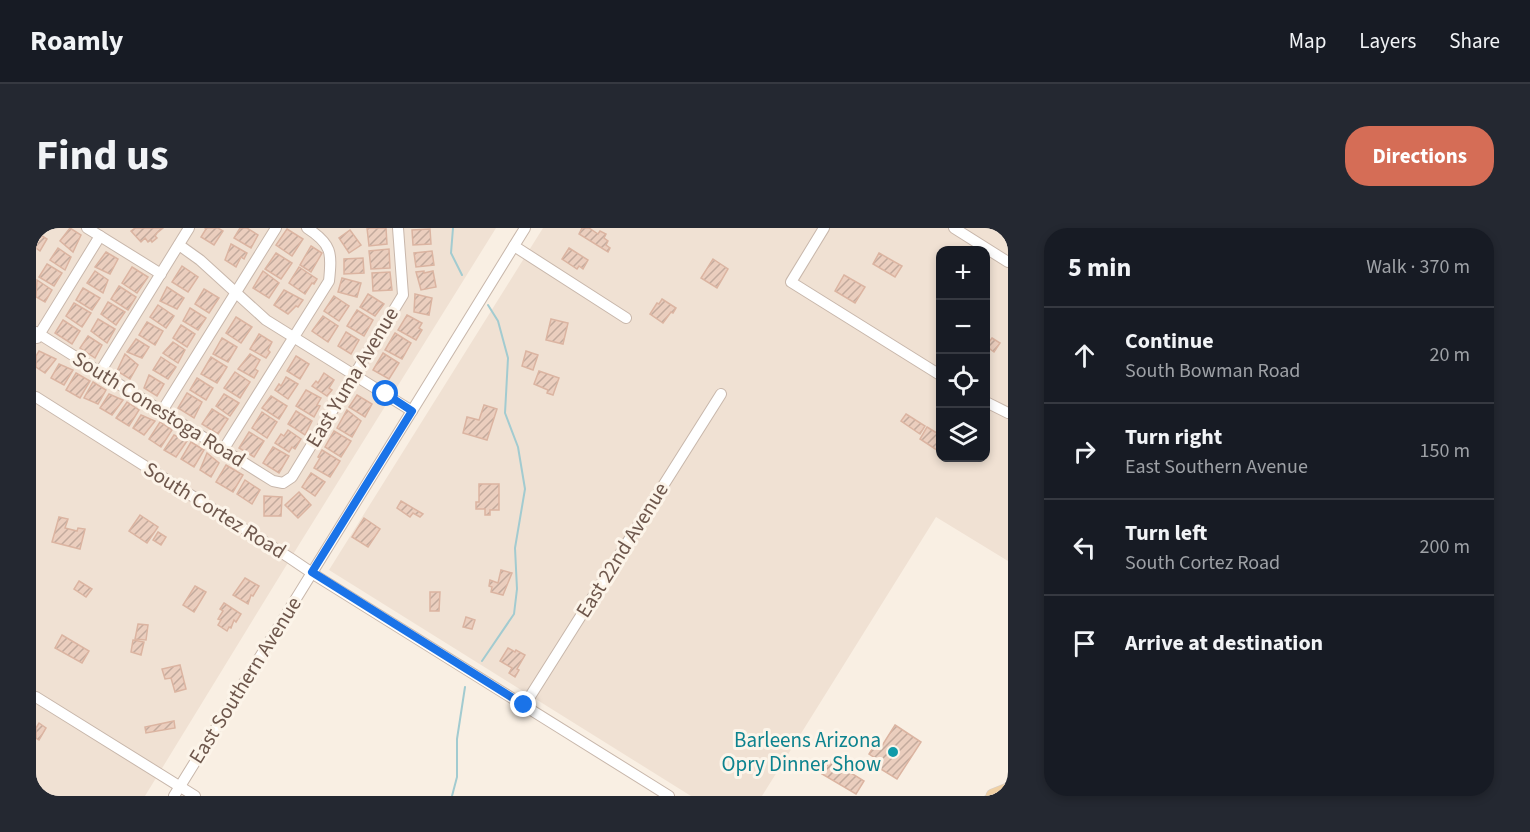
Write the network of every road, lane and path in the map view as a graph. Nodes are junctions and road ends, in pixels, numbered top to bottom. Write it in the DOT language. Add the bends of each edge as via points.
graph roads {
  1 [pos="87,228"];
  2 [pos="189,228"];
  3 [pos="276,228"];
  4 [pos="307,228"];
  5 [pos="398,228"];
  6 [pos="525,228"];
  7 [pos="824,228"];
  8 [pos="954,228"];
  9 [pos="100,236"];
  10 [pos="179,245"];
  11 [pos="514,246"];
  12 [pos="1008,262"];
  13 [pos="161,274"];
  14 [pos="235,293"];
  15 [pos="626,318"];
  16 [pos="37,335"];
  17 [pos="294,337"];
  18 [pos="100,372"];
  19 [pos="936,373"];
  20 [pos="354,375"];
  21 [pos="721,394"];
  22 [pos="36,397"];
  23 [pos="990,403"];
  24 [pos="1006,408"];
  25 [pos="162,411"];
  26 [pos="412,411"];
  27 [pos="223,450"];
  28 [pos="283,483"];
  29 [pos="312,572"];
  30 [pos="36,697"];
  31 [pos="524,705"];
  32 [pos="1008,790"];
  33 [pos="177,791"];
  34 [pos="195,796"];
  35 [pos="669,796"];
  36 [pos="993,796"];
  1 -- 9 [label="street"];
  2 -- 10 [label="street"];
  3 -- 14 [label="street"];
  4 -- 17 [label="street" via="323,238 332,258 329,281"];
  5 -- 20 [label="street, East Yuma Avenue" via="403,295"];
  6 -- 11 [label="street, East Southern Avenue"];
  7 -- 19 [label="street" via="791,282"];
  8 -- 12 [label="street"];
  9 -- 13 [label="street"];
  9 -- 16 [label="street"];
  10 -- 13 [label="street"];
  10 -- 14 [label="street"];
  11 -- 15 [label="street"];
  11 -- 26 [label="street, East Southern Avenue"];
  13 -- 18 [label="street"];
  14 -- 17 [label="street" via="266,320"];
  14 -- 25 [label="street"];
  16 -- 18 [label="street, South Conestoga Road"];
  17 -- 20 [label="street"];
  17 -- 27 [label="street"];
  18 -- 25 [label="street, South Conestoga Road"];
  20 -- 26 [label="street"];
  20 -- 28 [label="street, East Yuma Avenue" via="292,477"];
  21 -- 31 [label="street, East 22nd Avenue"];
  22 -- 29 [label="street, South Cortez Road"];
  23 -- 24 [label="street"];
  25 -- 27 [label="street, South Conestoga Road"];
  26 -- 29 [label="street, East Southern Avenue"];
  27 -- 28 [label="street, South Conestoga Road" via="273,481"];
  29 -- 31 [label="street, South Cortez Road"];
  29 -- 33 [label="street, East Southern Avenue"];
  30 -- 33 [label="street"];
  31 -- 35 [label="street, South Cortez Road"];
  32 -- 36 [label="main road"];
  33 -- 34 [label="street"];
}
